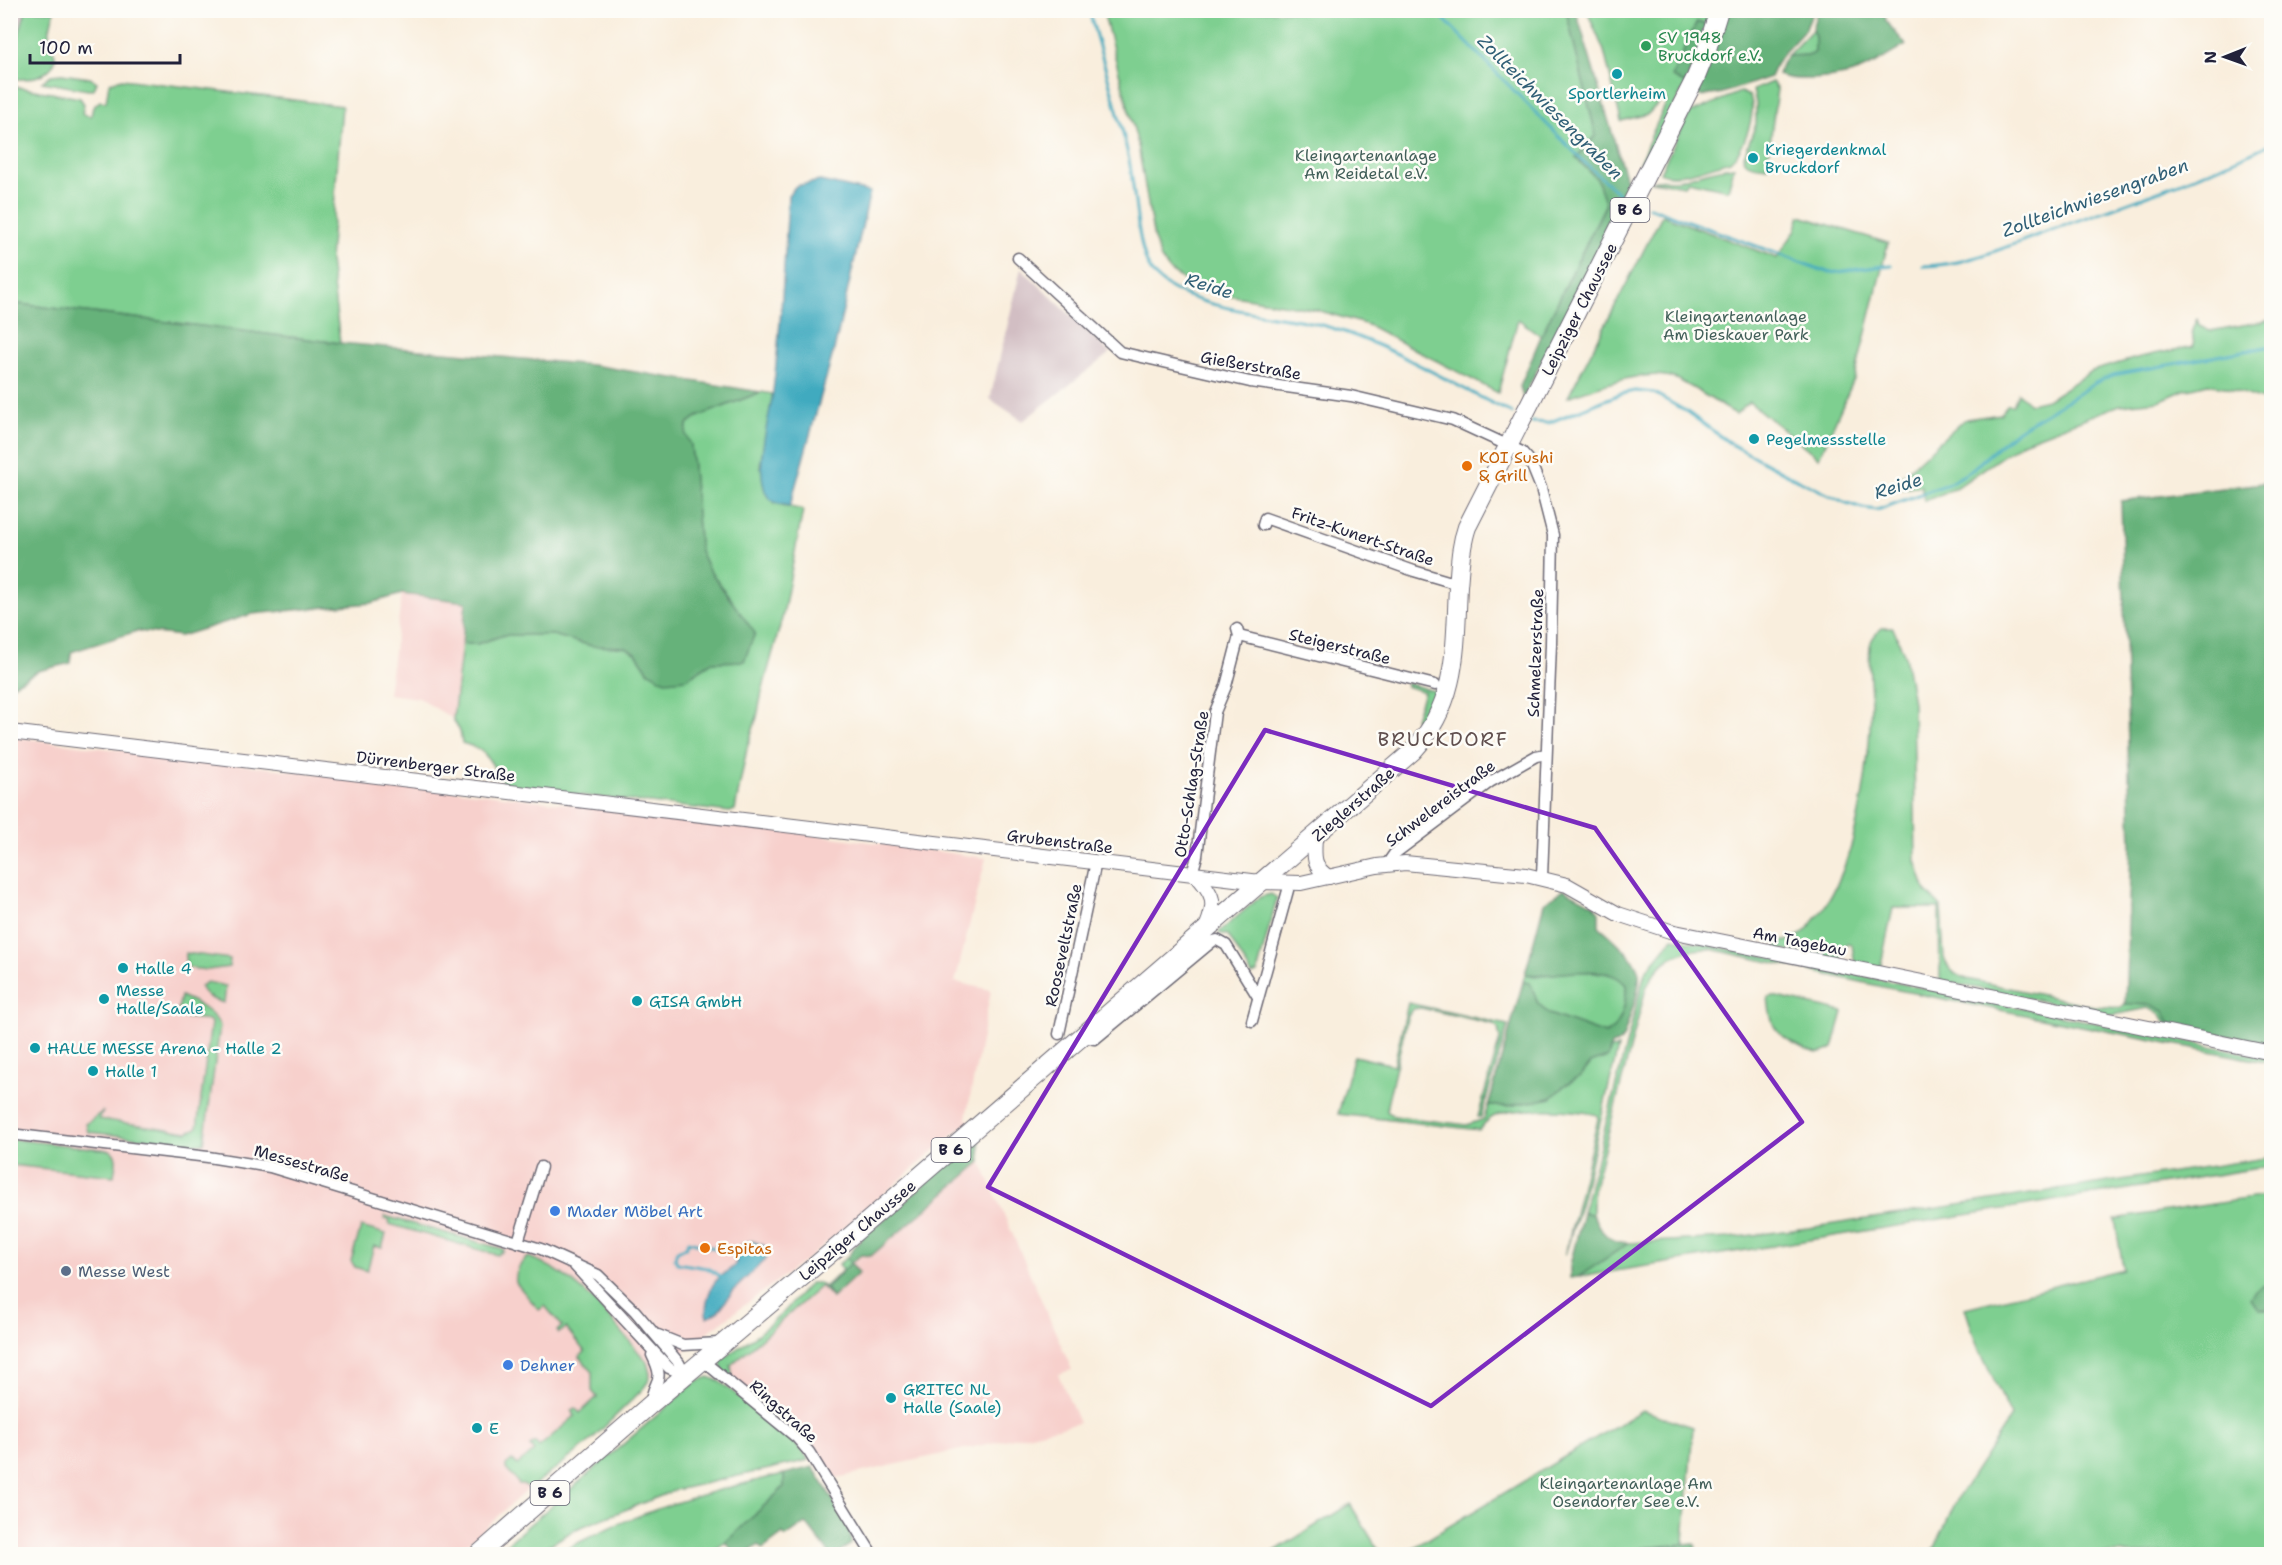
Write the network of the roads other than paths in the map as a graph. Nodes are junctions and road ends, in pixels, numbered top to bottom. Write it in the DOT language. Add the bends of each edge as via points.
graph roads {
  1 [pos="1719,10"];
  2 [pos="1018,258"];
  3 [pos="1523,417"];
  4 [pos="1508,446"];
  5 [pos="1263,525"];
  6 [pos="1458,584"];
  7 [pos="1238,632"];
  8 [pos="1435,685"];
  9 [pos="10,732"];
  10 [pos="1546,754"];
  11 [pos="856,833"];
  12 [pos="1315,837"];
  13 [pos="1096,862"];
  14 [pos="1387,864"];
  15 [pos="1194,874"];
  16 [pos="1329,877"];
  17 [pos="1542,877"];
  18 [pos="1260,882"];
  19 [pos="1290,883"];
  20 [pos="1210,934"];
  21 [pos="1258,997"];
  22 [pos="1252,1021"];
  23 [pos="1059,1034"];
  24 [pos="2271,1053"];
  25 [pos="1055,1060"];
  26 [pos="10,1134"];
  27 [pos="541,1167"];
  28 [pos="518,1242"];
  29 [pos="575,1266"];
  30 [pos="653,1332"];
  31 [pos="723,1343"];
  32 [pos="648,1347"];
  33 [pos="702,1360"];
  34 [pos="685,1375"];
  35 [pos="651,1404"];
  36 [pos="479,1554"];
  37 [pos="872,1554"];
  1 -- 3 [label="main road, Leipziger Chaussee / B 6" via="1696,77"];
  2 -- 4 [label="street, Gießerstraße" via="1120,352 1250,382 1351,396 1454,420"];
  3 -- 4 [label="main road, Zieglerstraße / B 6"];
  4 -- 6 [label="main road, Zieglerstraße / B 6" via="1467,527"];
  4 -- 10 [label="street, Schmelzerstraße" via="1530,461 1553,535"];
  5 -- 6 [label="street, Fritz-Kunert-Straße" via="1264,518"];
  6 -- 12 [label="main road, Zieglerstraße / B 6" via="1452,664 1439,715 1413,751"];
  7 -- 8 [label="street, Steigerstraße"];
  7 -- 15 [label="street, Otto-Schlag-Straße" via="1226,686 1215,712"];
  9 -- 11 [label="street, Dürrenberger Straße"];
  10 -- 14 [label="street, Schwelereistraße" via="1490,782 1394,854"];
  10 -- 17 [label="street, Schmelzerstraße"];
  11 -- 13 [label="street, Grubenstraße"];
  12 -- 16 [label="street" via="1313,858"];
  12 -- 18 [label="main road, Zieglerstraße / B 6"];
  13 -- 15 [label="street, Grubenstraße"];
  13 -- 23 [label="street, Rooseveltstraße"];
  14 -- 16 [label="street, Am Tagebau"];
  14 -- 17 [label="street, Am Tagebau"];
  15 -- 18 [label="street, Grubenstraße"];
  15 -- 20 [label="street" via="1212,898"];
  16 -- 19 [label="street, Am Tagebau"];
  17 -- 24 [label="street, Am Tagebau" via="1567,885 1618,914 1670,931"];
  18 -- 19 [label="street, Am Tagebau"];
  18 -- 20 [label="main road, Zieglerstraße / B 6"];
  19 -- 21 [label="street"];
  20 -- 21 [label="street" via="1226,945"];
  20 -- 25 [label="main road, Zieglerstraße / B 6"];
  21 -- 22 [label="street"];
  25 -- 31 [label="main road, Leipziger Chaussee / B 6"];
  26 -- 28 [label="street, Messestraße" via="208,1156 270,1167"];
  27 -- 28 [label="street"];
  28 -- 29 [label="street, Messestraße"];
  29 -- 30 [label="street, Messestraße" via="598,1275"];
  29 -- 32 [label="street, Messestraße"];
  30 -- 31 [label="street, Messestraße" via="683,1345"];
  30 -- 34 [label="street, Messestraße"];
  31 -- 33 [label="main road, Leipziger Chaussee / B 6"];
  32 -- 34 [label="street, Messestraße" via="669,1368"];
  32 -- 35 [label="street, Messestraße" via="660,1375 651,1393"];
  33 -- 34 [label="main road, Leipziger Chaussee / B 6"];
  33 -- 37 [label="street, Ringstraße" via="797,1438"];
  34 -- 35 [label="main road, B 6"];
  35 -- 36 [label="main road, B 6"];
}
